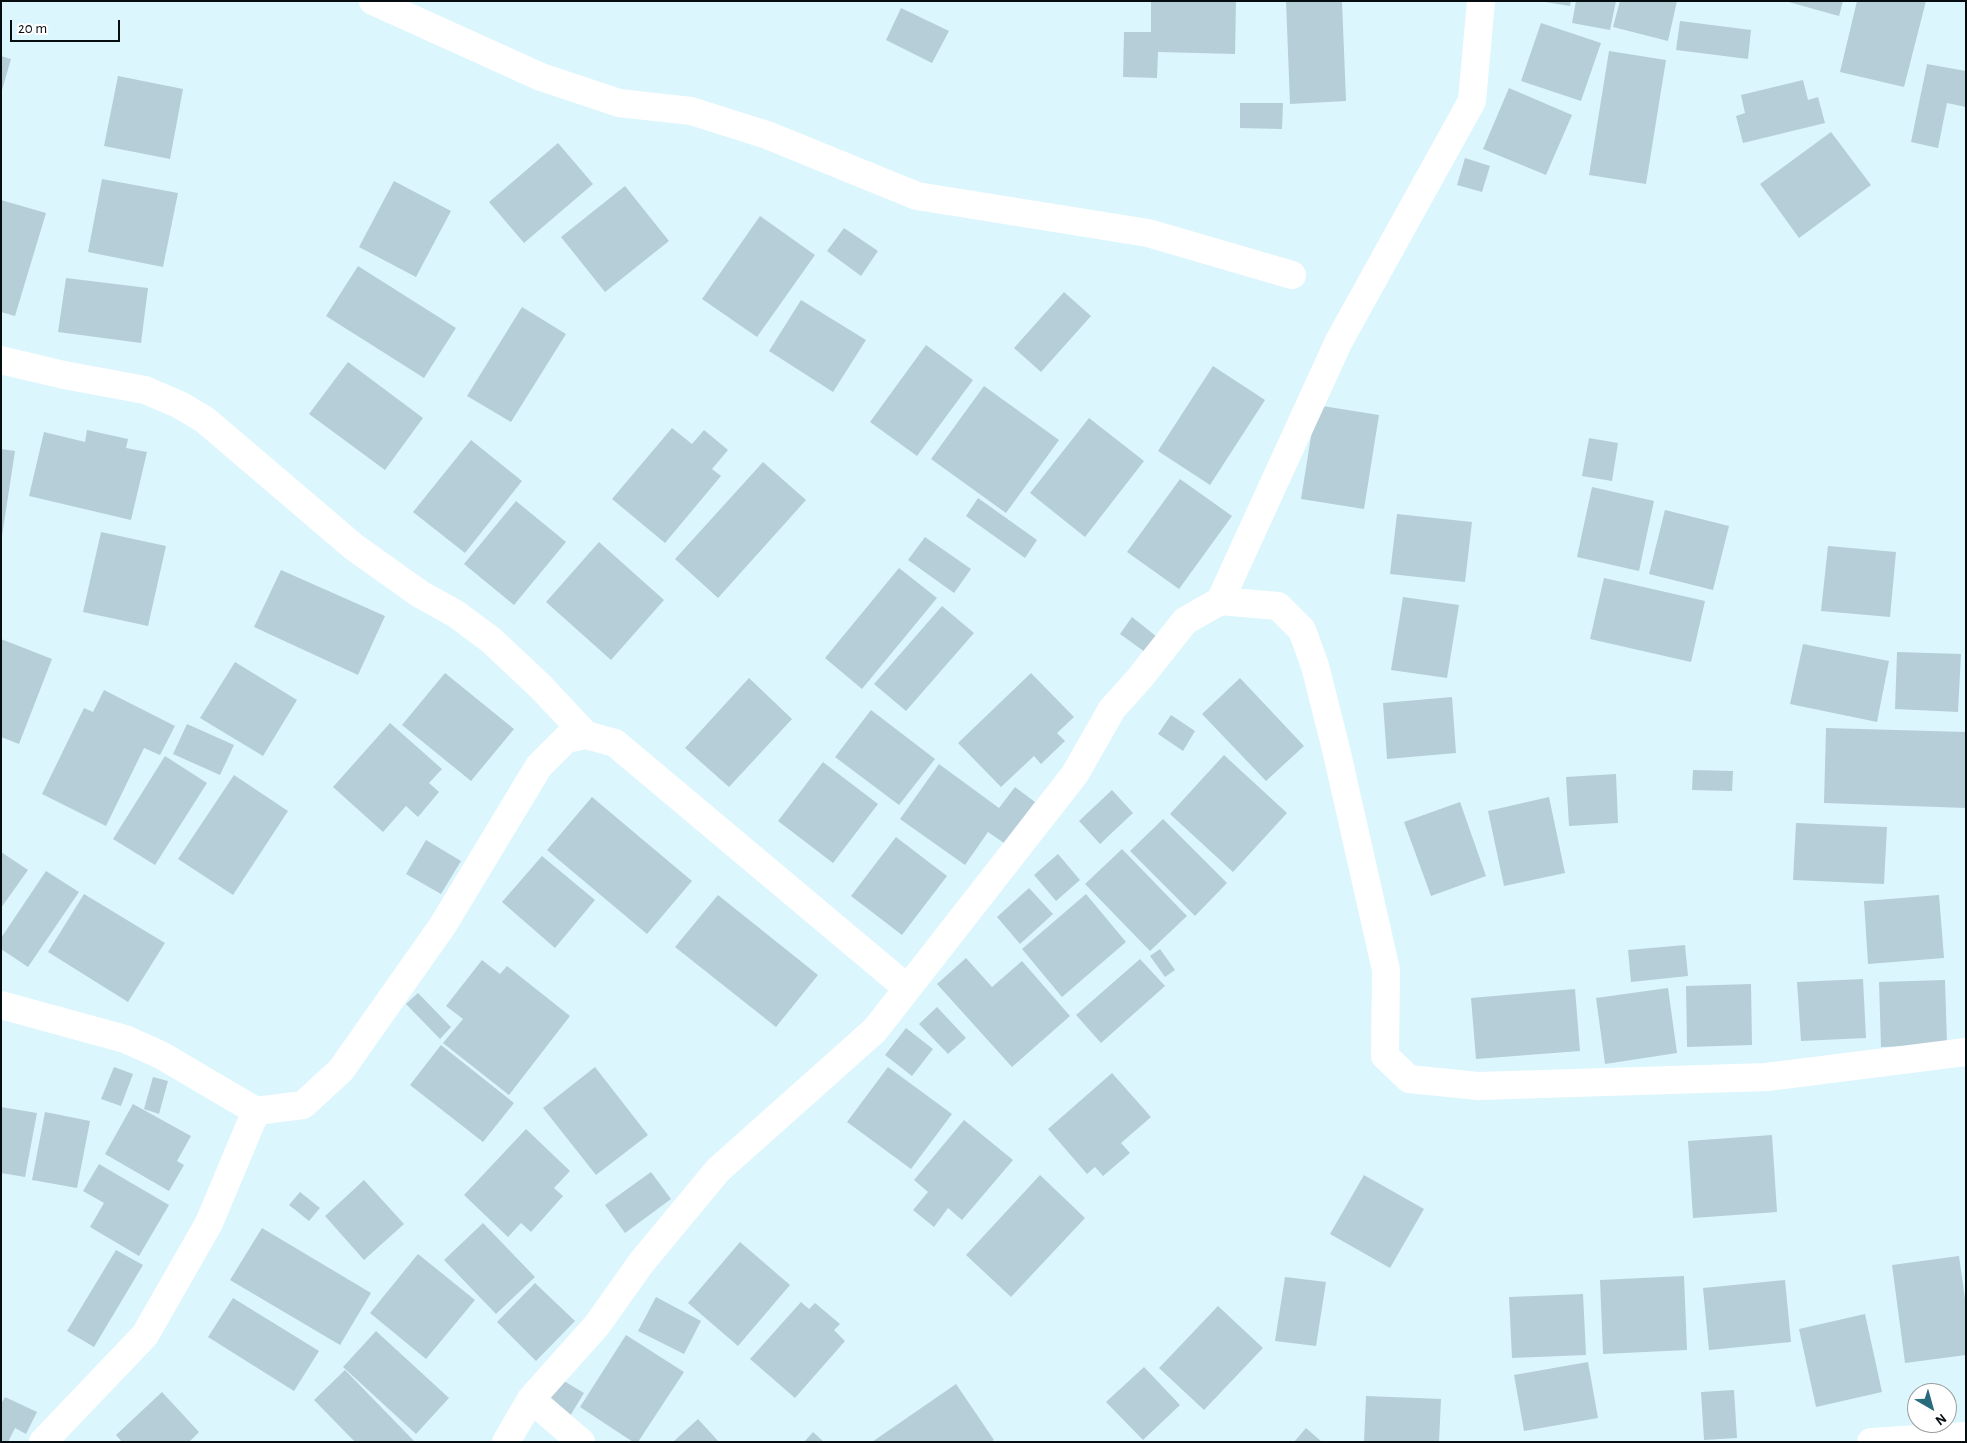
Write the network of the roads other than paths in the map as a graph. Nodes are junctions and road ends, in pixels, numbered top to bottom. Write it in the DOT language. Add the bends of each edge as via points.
graph roads {
  1 [pos="373,1"];
  2 [pos="1481,1"];
  3 [pos="1292,275"];
  4 [pos="1,360"];
  5 [pos="1220,602"];
  6 [pos="586,735"];
  7 [pos="907,988"];
  8 [pos="1,1005"];
  9 [pos="1966,1052"];
  10 [pos="256,1111"];
  11 [pos="531,1399"];
  12 [pos="1966,1436"];
  13 [pos="43,1442"];
  14 [pos="506,1442"];
  15 [pos="581,1442"];
  16 [pos="1871,1442"];
  1 -- 3 [label="street" via="541,78 618,103 691,112 767,135 918,196 1148,233"];
  2 -- 5 [label="street" via="1472,101 1339,341"];
  4 -- 6 [label="street" via="145,390 205,420 354,547 491,640"];
  5 -- 7 [label="street" via="1185,621 1112,709 1075,774"];
  5 -- 9 [label="street" via="1278,606 1302,630 1315,666 1336,749 1386,970 1385,1056 1409,1079 1478,1086 1767,1077"];
  6 -- 7 [label="street" via="615,743"];
  6 -- 10 [label="street" via="566,739 539,766 443,925 341,1070 303,1105"];
  7 -- 11 [label="street" via="874,1030 718,1170 641,1263 597,1325"];
  8 -- 10 [label="street" via="125,1039 161,1055"];
  10 -- 13 [label="street" via="209,1223 145,1335"];
  11 -- 14 [label="street"];
  11 -- 15 [label="street"];
  12 -- 16 [label="street"];
}
